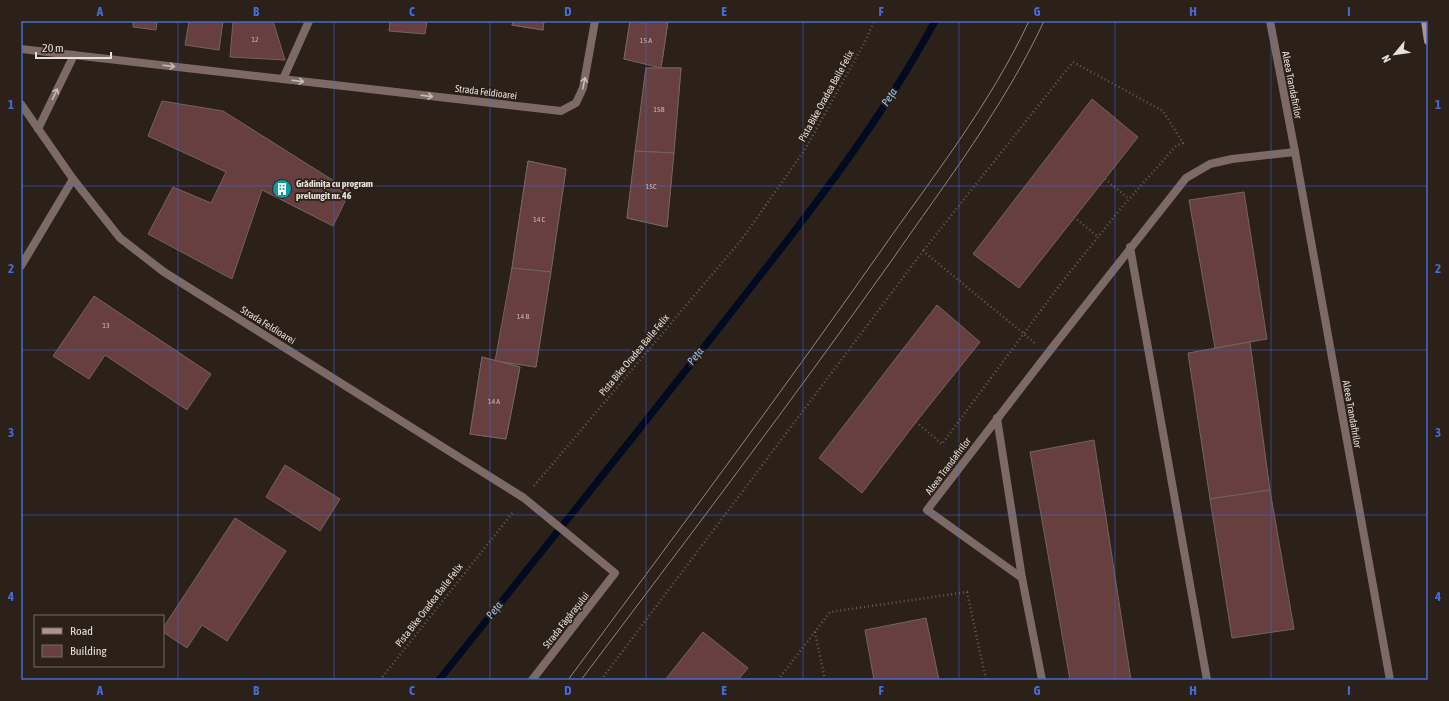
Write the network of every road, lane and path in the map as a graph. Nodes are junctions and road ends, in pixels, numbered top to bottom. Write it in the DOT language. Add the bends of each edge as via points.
graph roads {
  1 [pos="309,21"];
  2 [pos="595,21"];
  3 [pos="874,21"];
  4 [pos="1270,21"];
  5 [pos="1425,21"];
  6 [pos="1428,41"];
  7 [pos="21,50"];
  8 [pos="74,55"];
  9 [pos="283,79"];
  10 [pos="21,104"];
  11 [pos="38,129"];
  12 [pos="1295,152"];
  13 [pos="73,179"];
  14 [pos="1105,179"];
  15 [pos="1129,199"];
  16 [pos="1074,217"];
  17 [pos="1098,237"];
  18 [pos="1130,248"];
  19 [pos="923,251"];
  20 [pos="21,266"];
  21 [pos="1023,334"];
  22 [pos="1048,353"];
  23 [pos="997,418"];
  24 [pos="916,422"];
  25 [pos="524,498"];
  26 [pos="615,573"];
  27 [pos="1022,578"];
  28 [pos="815,632"];
  29 [pos="380,680"];
  30 [pos="532,680"];
  31 [pos="601,680"];
  32 [pos="778,680"];
  33 [pos="824,680"];
  34 [pos="986,680"];
  35 [pos="1042,680"];
  36 [pos="1207,680"];
  37 [pos="1390,680"];
  1 -- 9 [label="street"];
  9 -- 2 [label="street, Strada Feldioarei, one-way" via="561,111 576,102 583,88"];
  3 -- 25 [label="path, Pista Bike Oradea Baile Felix" via="804,151 742,239"];
  4 -- 12 [label="street, Aleea Trandafirilor"];
  5 -- 6 [label="main road"];
  7 -- 8 [label="street, Strada Feldioarei"];
  8 -- 9 [label="street, Strada Feldioarei, one-way"];
  11 -- 8 [label="street, one-way"];
  10 -- 11 [label="street, Strada Feldioarei"];
  11 -- 13 [label="street, Strada Feldioarei"];
  12 -- 18 [label="street, Aleea Trandafirilor" via="1210,164 1186,178"];
  12 -- 37 [label="street, Aleea Trandafirilor"];
  13 -- 20 [label="street"];
  13 -- 25 [label="street, Strada Feldioarei" via="120,238 164,272"];
  14 -- 15 [label="path"];
  15 -- 17 [label="path"];
  15 -- 19 [label="path" via="1176,146 1183,143 1163,110 1073,62"];
  16 -- 17 [label="path"];
  17 -- 21 [label="path"];
  18 -- 22 [label="street, Aleea Trandafirilor"];
  18 -- 36 [label="street"];
  19 -- 21 [label="path"];
  19 -- 31 [label="path"];
  21 -- 22 [label="path"];
  21 -- 24 [label="path" via="942,444"];
  22 -- 23 [label="street, Aleea Trandafirilor"];
  23 -- 27 [label="street"];
  23 -- 27 [label="street, Aleea Trandafirilor" via="927,510"];
  25 -- 26 [label="street, Strada Feldioarei"];
  25 -- 29 [label="path, Pista Bike Oradea Baile Felix"];
  26 -- 30 [label="street, Strada Făgărașului"];
  27 -- 35 [label="street"];
  28 -- 32 [label="path"];
  28 -- 33 [label="path"];
  28 -- 34 [label="path" via="830,612 967,592"];
}
